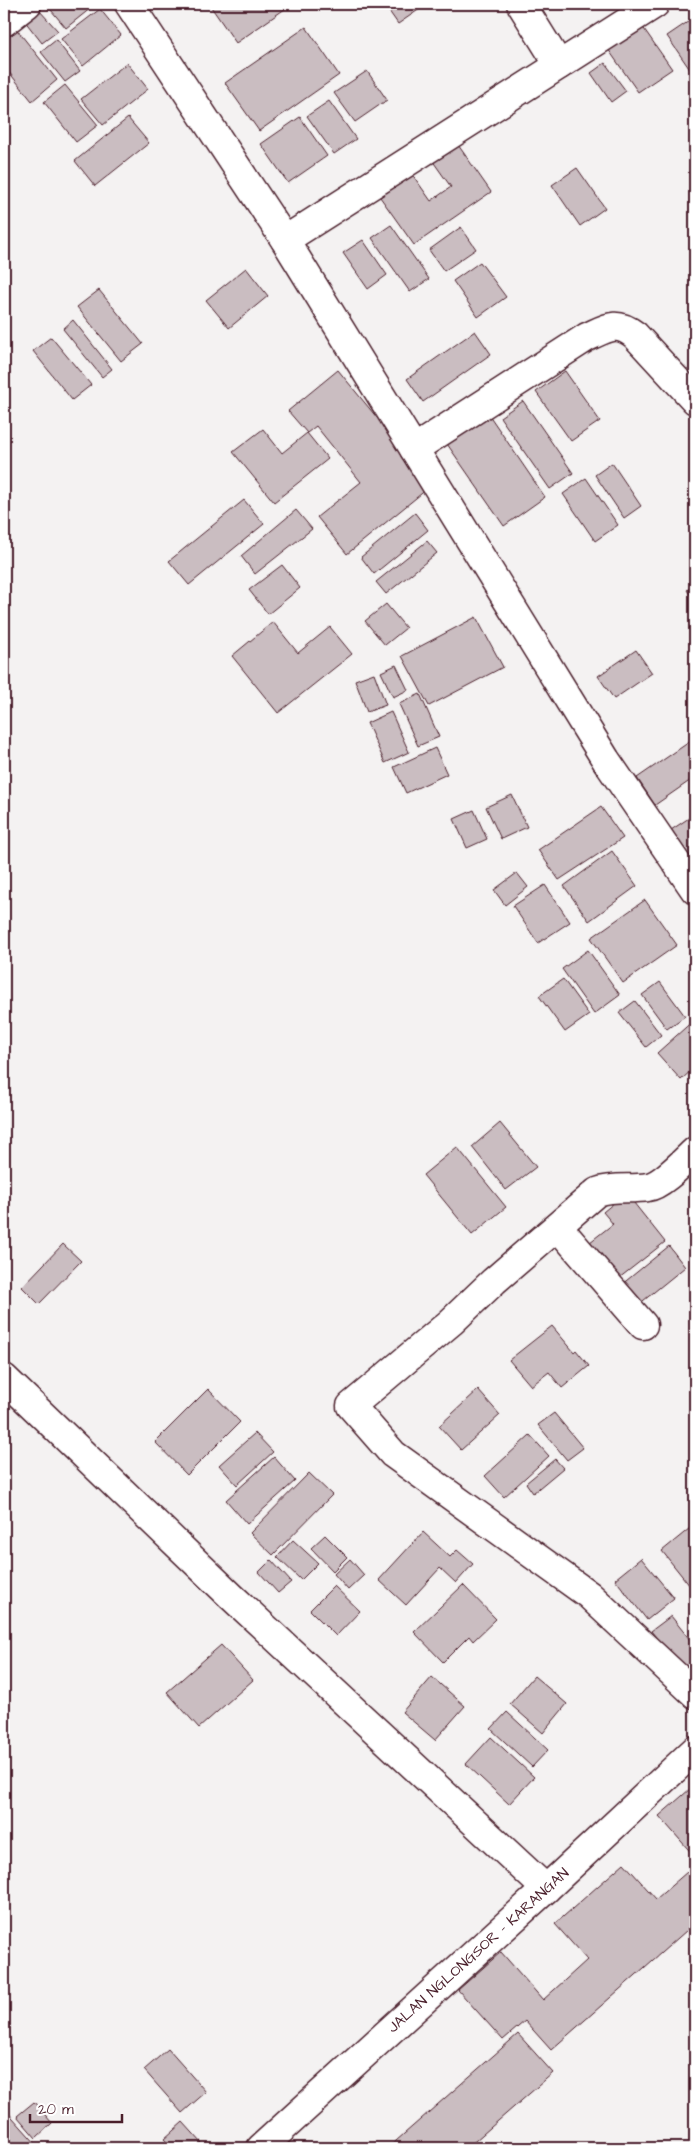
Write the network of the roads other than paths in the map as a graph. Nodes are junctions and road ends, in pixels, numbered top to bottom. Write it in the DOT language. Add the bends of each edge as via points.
graph roads {
  1 [pos="27,4"];
  2 [pos="129,4"];
  3 [pos="521,4"];
  4 [pos="655,4"];
  5 [pos="4,22"];
  6 [pos="559,65"];
  7 [pos="285,240"];
  8 [pos="695,400"];
  9 [pos="414,448"];
  10 [pos="695,890"];
  11 [pos="695,1151"];
  12 [pos="558,1226"];
  13 [pos="643,1324"];
  14 [pos="4,1378"];
  15 [pos="695,1694"];
  16 [pos="695,1750"];
  17 [pos="546,1889"];
  18 [pos="260,2148"];
  1 -- 5 [label="main road"];
  2 -- 7 [label="main road"];
  3 -- 6 [label="main road"];
  4 -- 6 [label="main road"];
  6 -- 7 [label="main road"];
  7 -- 9 [label="main road"];
  8 -- 9 [label="main road" via="635,336 625,327 617,326 587,337"];
  9 -- 10 [label="main road" via="606,760"];
  11 -- 12 [label="main road" via="651,1187 607,1188 597,1192"];
  12 -- 13 [label="main road"];
  12 -- 15 [label="main road" via="351,1406 393,1454 589,1595"];
  14 -- 17 [label="main road" via="240,1604"];
  16 -- 17 [label="main road, JALAN NGLONGSOR - KARANGAN"];
  17 -- 18 [label="main road, JALAN NGLONGSOR - KARANGAN"];
}
